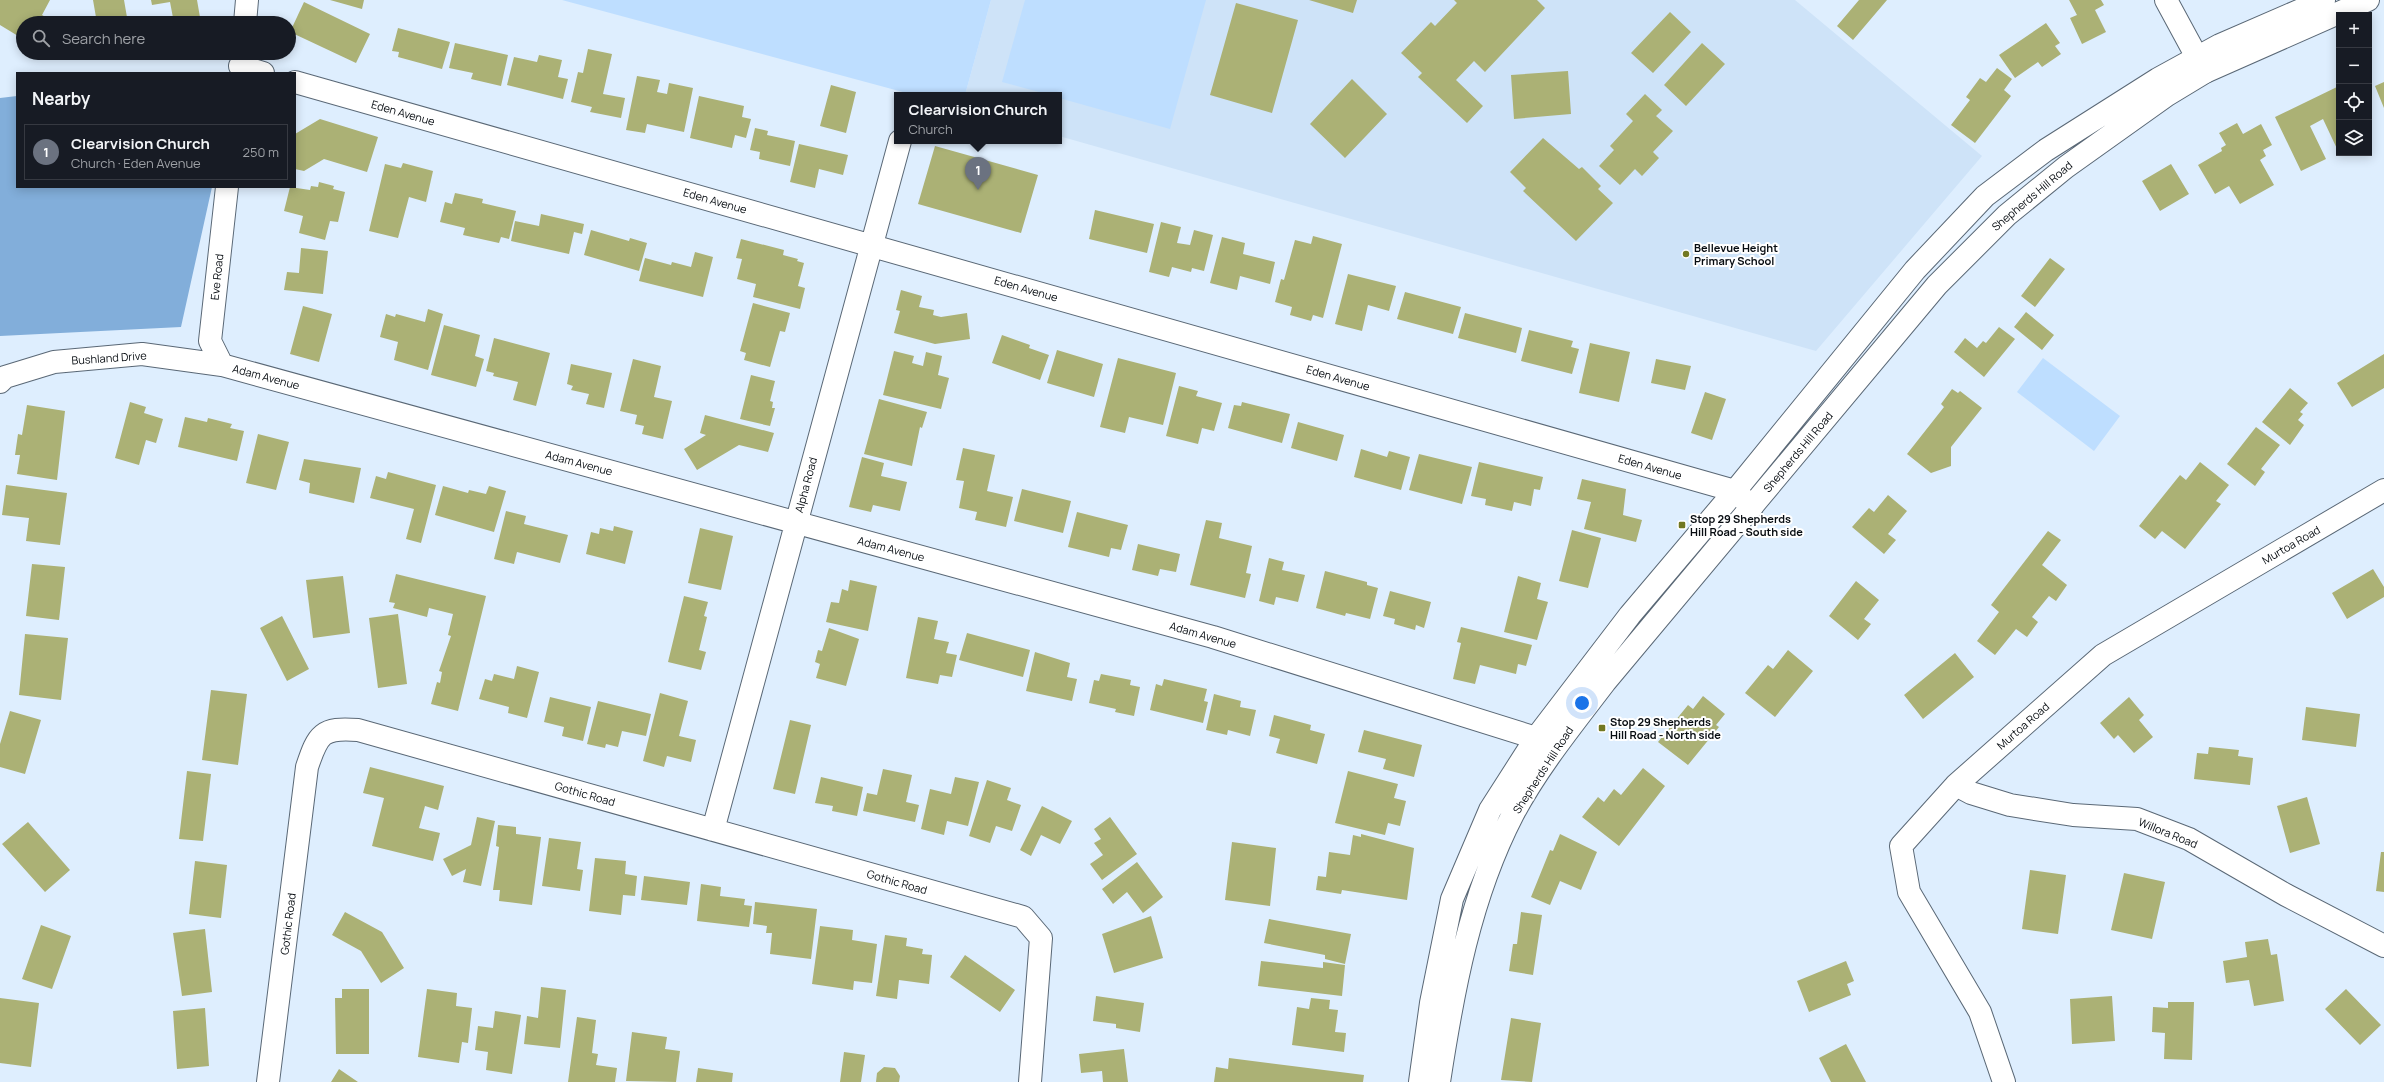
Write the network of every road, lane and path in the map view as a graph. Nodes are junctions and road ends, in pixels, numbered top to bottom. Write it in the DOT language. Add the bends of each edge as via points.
graph roads {
  1 [pos="248,0"];
  2 [pos="2166,0"];
  3 [pos="2324,0"];
  4 [pos="2368,0"];
  5 [pos="246,16"];
  6 [pos="240,64"];
  7 [pos="2202,65"];
  8 [pos="260,72"];
  9 [pos="296,82"];
  10 [pos="899,144"];
  11 [pos="227,188"];
  12 [pos="872,245"];
  13 [pos="222,365"];
  14 [pos="0,382"];
  15 [pos="2384,490"];
  16 [pos="1735,491"];
  17 [pos="1752,507"];
  18 [pos="796,523"];
  19 [pos="1536,738"];
  20 [pos="1554,750"];
  21 [pos="1956,785"];
  22 [pos="713,830"];
  23 [pos="2384,946"];
  24 [pos="268,1082"];
  25 [pos="1030,1082"];
  26 [pos="1420,1082"];
  27 [pos="1439,1082"];
  28 [pos="2004,1082"];
  1 -- 5 [label="street"];
  2 -- 7 [label="street"];
  3 -- 7 [label="street, Shepherds Hill Road" via="2220,45"];
  4 -- 7 [label="street, Shepherds Hill Road"];
  6 -- 8 [label="street"];
  7 -- 16 [label="street, Shepherds Hill Road" via="2158,79 2046,150 1985,196 1915,270"];
  7 -- 17 [label="street, Shepherds Hill Road" via="2167,95 2066,167 2007,215 1937,285"];
  9 -- 12 [label="street, Eden Avenue"];
  10 -- 12 [label="street, Alpha Road"];
  11 -- 13 [label="street, Eve Road" via="210,341"];
  12 -- 16 [label="street, Eden Avenue"];
  12 -- 18 [label="street, Alpha Road"];
  13 -- 14 [label="street, Bushland Drive" via="142,354 54,362 5,377"];
  13 -- 18 [label="street, Adam Avenue"];
  15 -- 21 [label="street, Murtoa Road" via="2103,655"];
  16 -- 17 [label="street, Eden Avenue"];
  16 -- 19 [label="street, Shepherds Hill Road" via="1630,615"];
  17 -- 20 [label="street, Shepherds Hill Road" via="1605,682"];
  18 -- 19 [label="street, Adam Avenue" via="1213,637"];
  18 -- 22 [label="street, Alpha Road"];
  19 -- 20 [label="street, Adam Avenue"];
  19 -- 26 [label="street, Shepherds Hill Road" via="1490,810 1452,899 1430,1003"];
  20 -- 27 [label="street, Shepherds Hill Road" via="1513,814 1475,906 1452,998"];
  21 -- 23 [label="street, Willora Road" via="2010,805 2073,815 2138,820 2174,833"];
  21 -- 28 [label="street, Murtoa Road" via="1901,846 1909,892 1980,1012"];
  22 -- 24 [label="street, Gothic Road" via="358,730 337,728 324,732 315,743 307,767"];
  22 -- 25 [label="street, Gothic Road" via="1023,917 1041,938"];
}
